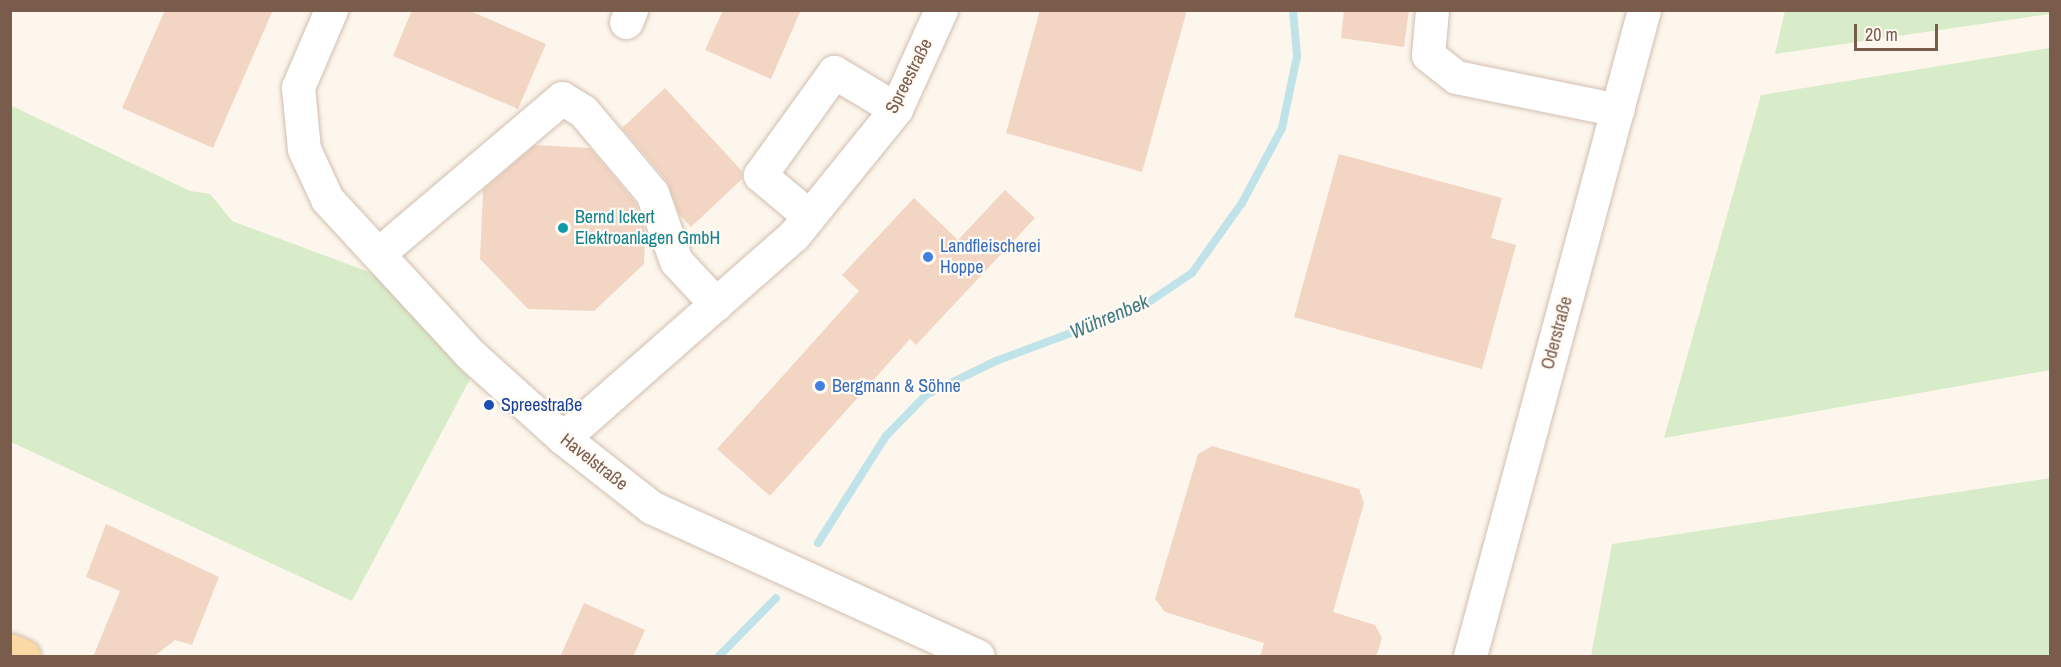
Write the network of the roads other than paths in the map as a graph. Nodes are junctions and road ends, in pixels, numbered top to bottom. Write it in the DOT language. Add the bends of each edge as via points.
graph roads {
  1 [pos="331,10"];
  2 [pos="1432,10"];
  3 [pos="1644,10"];
  4 [pos="936,12"];
  5 [pos="896,109"];
  6 [pos="1618,110"];
  7 [pos="809,216"];
  8 [pos="378,254"];
  9 [pos="716,304"];
  10 [pos="563,438"];
  11 [pos="10,650"];
  12 [pos="24,657"];
  13 [pos="978,657"];
  14 [pos="1470,657"];
  1 -- 8 [label="street, Havelstraße" via="298,87 304,149 327,199"];
  2 -- 6 [label="street" via="1428,55 1456,77"];
  3 -- 6 [label="street, Oderstraße"];
  4 -- 5 [label="street, Spreestraße"];
  5 -- 7 [label="street, Spreestraße"];
  5 -- 7 [label="street" via="834,72 760,175"];
  6 -- 14 [label="street, Oderstraße"];
  7 -- 9 [label="street, Spreestraße" via="794,235"];
  8 -- 9 [label="street" via="562,98 582,111 652,193 676,261"];
  8 -- 10 [label="street, Havelstraße" via="470,354"];
  9 -- 10 [label="street, Spreestraße"];
  10 -- 13 [label="street, Havelstraße" via="651,507"];
  11 -- 12 [label="main road"];
}
